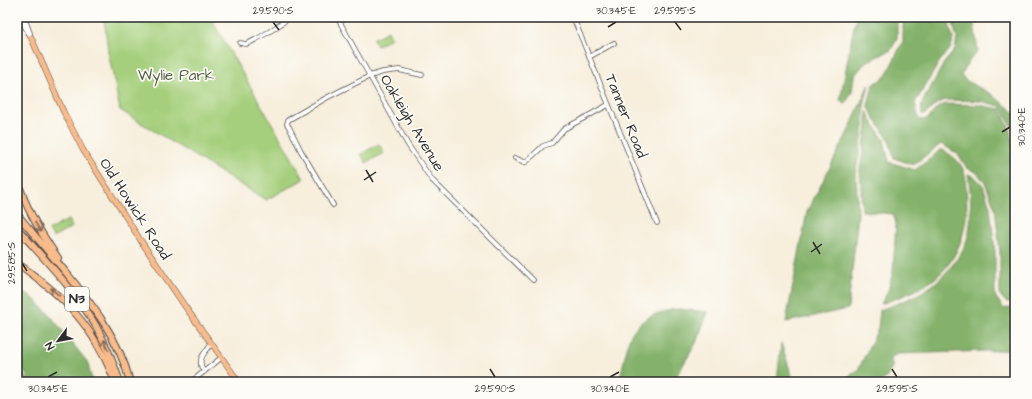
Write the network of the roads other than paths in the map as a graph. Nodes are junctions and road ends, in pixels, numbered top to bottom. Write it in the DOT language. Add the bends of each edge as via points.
graph roads {
  1 [pos="18,17"];
  2 [pos="24,17"];
  3 [pos="288,17"];
  4 [pos="337,17"];
  5 [pos="573,17"];
  6 [pos="31,37"];
  7 [pos="240,43"];
  8 [pos="614,43"];
  9 [pos="589,57"];
  10 [pos="370,76"];
  11 [pos="422,76"];
  12 [pos="608,106"];
  13 [pos="515,158"];
  14 [pos="17,178"];
  15 [pos="332,205"];
  16 [pos="17,214"];
  17 [pos="657,224"];
  18 [pos="17,228"];
  19 [pos="17,263"];
  20 [pos="533,280"];
  21 [pos="84,294"];
  22 [pos="211,344"];
  23 [pos="221,358"];
  24 [pos="17,370"];
  25 [pos="204,372"];
  26 [pos="24,382"];
  27 [pos="115,382"];
  28 [pos="120,382"];
  29 [pos="130,382"];
  30 [pos="191,382"];
  31 [pos="239,382"];
  1 -- 6 [label="street, Old Howick Road"];
  2 -- 6 [label="street, Old Howick Road"];
  3 -- 7 [label="street" via="255,40 246,44"];
  4 -- 10 [label="street, Oakleigh Avenue"];
  5 -- 9 [label="street, Tanner Road"];
  6 -- 22 [label="main road, Old Howick Road" via="80,144 141,241"];
  8 -- 9 [label="street"];
  9 -- 12 [label="street, Tanner Road"];
  10 -- 11 [label="street" via="399,70"];
  10 -- 15 [label="street" via="288,121 301,151"];
  10 -- 20 [label="street, Oakleigh Avenue" via="408,145 432,180"];
  12 -- 13 [label="street" via="564,130 552,143 543,146 526,162"];
  12 -- 17 [label="street, Tanner Road"];
  14 -- 21 [label="highway, one-way" via="20,192 32,217"];
  16 -- 21 [label="highway, N3"];
  28 -- 18 [label="highway, N3, one-way" via="105,342 95,324 69,288"];
  27 -- 19 [label="highway, one-way" via="103,353 73,310 54,291"];
  21 -- 29 [label="highway, N3" via="110,333"];
  22 -- 23 [label="main road, Old Howick Road"];
  22 -- 25 [label="street" via="200,362"];
  23 -- 25 [label="street"];
  23 -- 31 [label="main road, Old Howick Road"];
  24 -- 26 [label="street"];
  25 -- 30 [label="street"];
}
